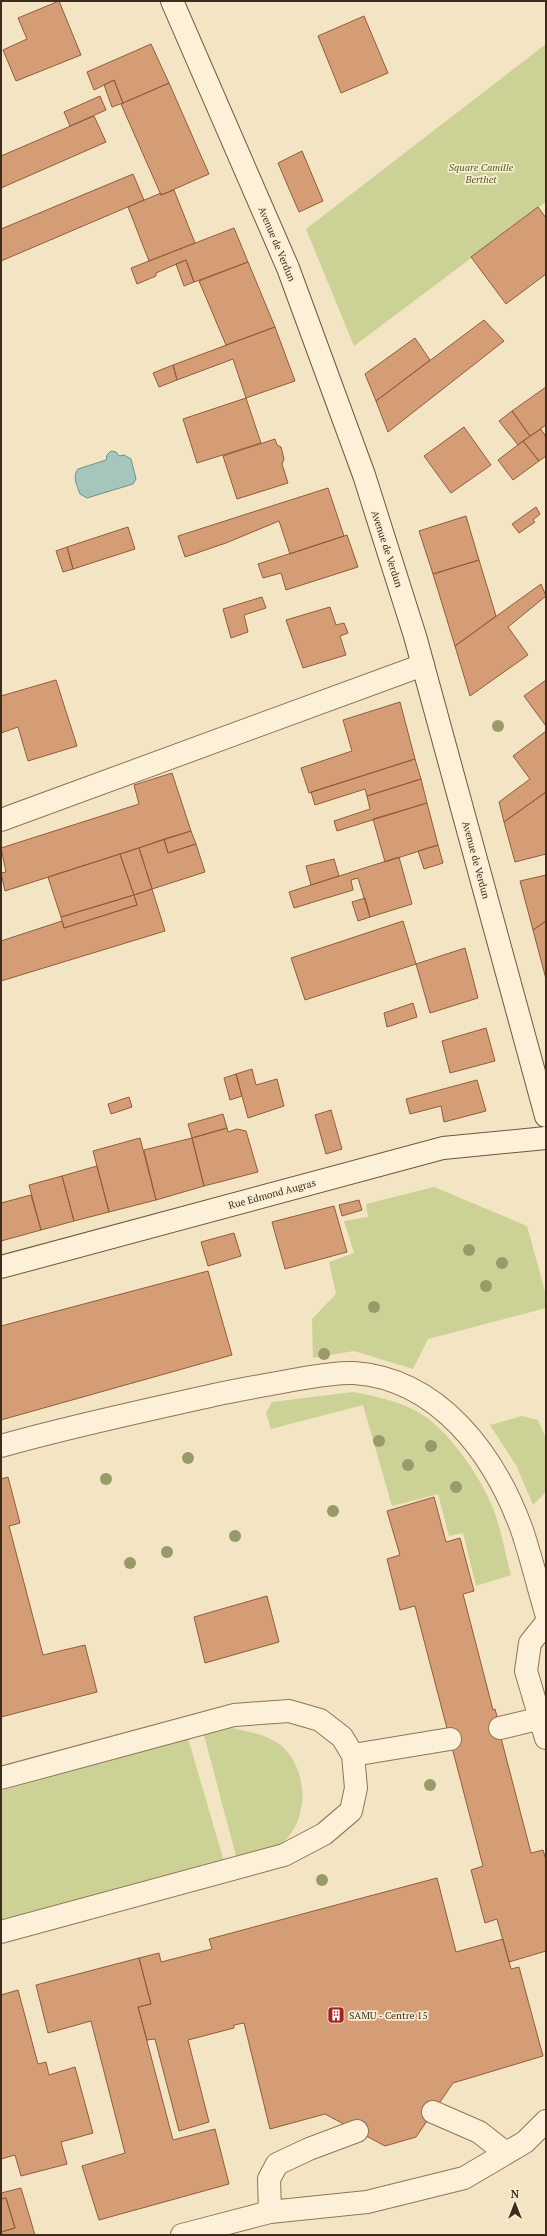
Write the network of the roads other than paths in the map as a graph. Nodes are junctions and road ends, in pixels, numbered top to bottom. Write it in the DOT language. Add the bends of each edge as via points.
graph roads {
  1 [pos="172,1"];
  2 [pos="423,665"];
  3 [pos="1,820"];
  4 [pos="546,1116"];
  5 [pos="546,1138"];
  6 [pos="1,1267"];
  7 [pos="1,1446"];
  8 [pos="546,1613"];
  9 [pos="546,1622"];
  10 [pos="544,1725"];
  11 [pos="500,1728"];
  12 [pos="450,1739"];
  13 [pos="353,1755"];
  14 [pos="1,1778"];
  15 [pos="1,1932"];
  16 [pos="433,2112"];
  17 [pos="546,2121"];
  18 [pos="357,2131"];
  19 [pos="506,2153"];
  20 [pos="270,2212"];
  21 [pos="182,2235"];
  1 -- 2 [label="main road, Avenue de Verdun" via="288,268 364,475"];
  2 -- 3 [label="main road"];
  2 -- 4 [label="main road, Avenue de Verdun"];
  5 -- 6 [label="main road, Rue Edmond Augras" via="443,1148"];
  7 -- 8 [label="main road" via="245,1388 324,1375 353,1373 400,1382 424,1395 458,1423 484,1454 522,1530"];
  9 -- 10 [label="main road" via="530,1644 526,1671"];
  10 -- 11 [label="main road"];
  12 -- 13 [label="main road"];
  13 -- 14 [label="main road" via="342,1737 320,1720 289,1711 234,1715"];
  13 -- 15 [label="main road" via="356,1788 351,1811 324,1834 284,1855"];
  16 -- 19 [label="main road" via="479,2132"];
  17 -- 19 [label="main road" via="525,2142"];
  18 -- 20 [label="main road" via="277,2164 269,2179"];
  19 -- 20 [label="main road" via="464,2178 367,2202"];
  20 -- 21 [label="main road"];
}
